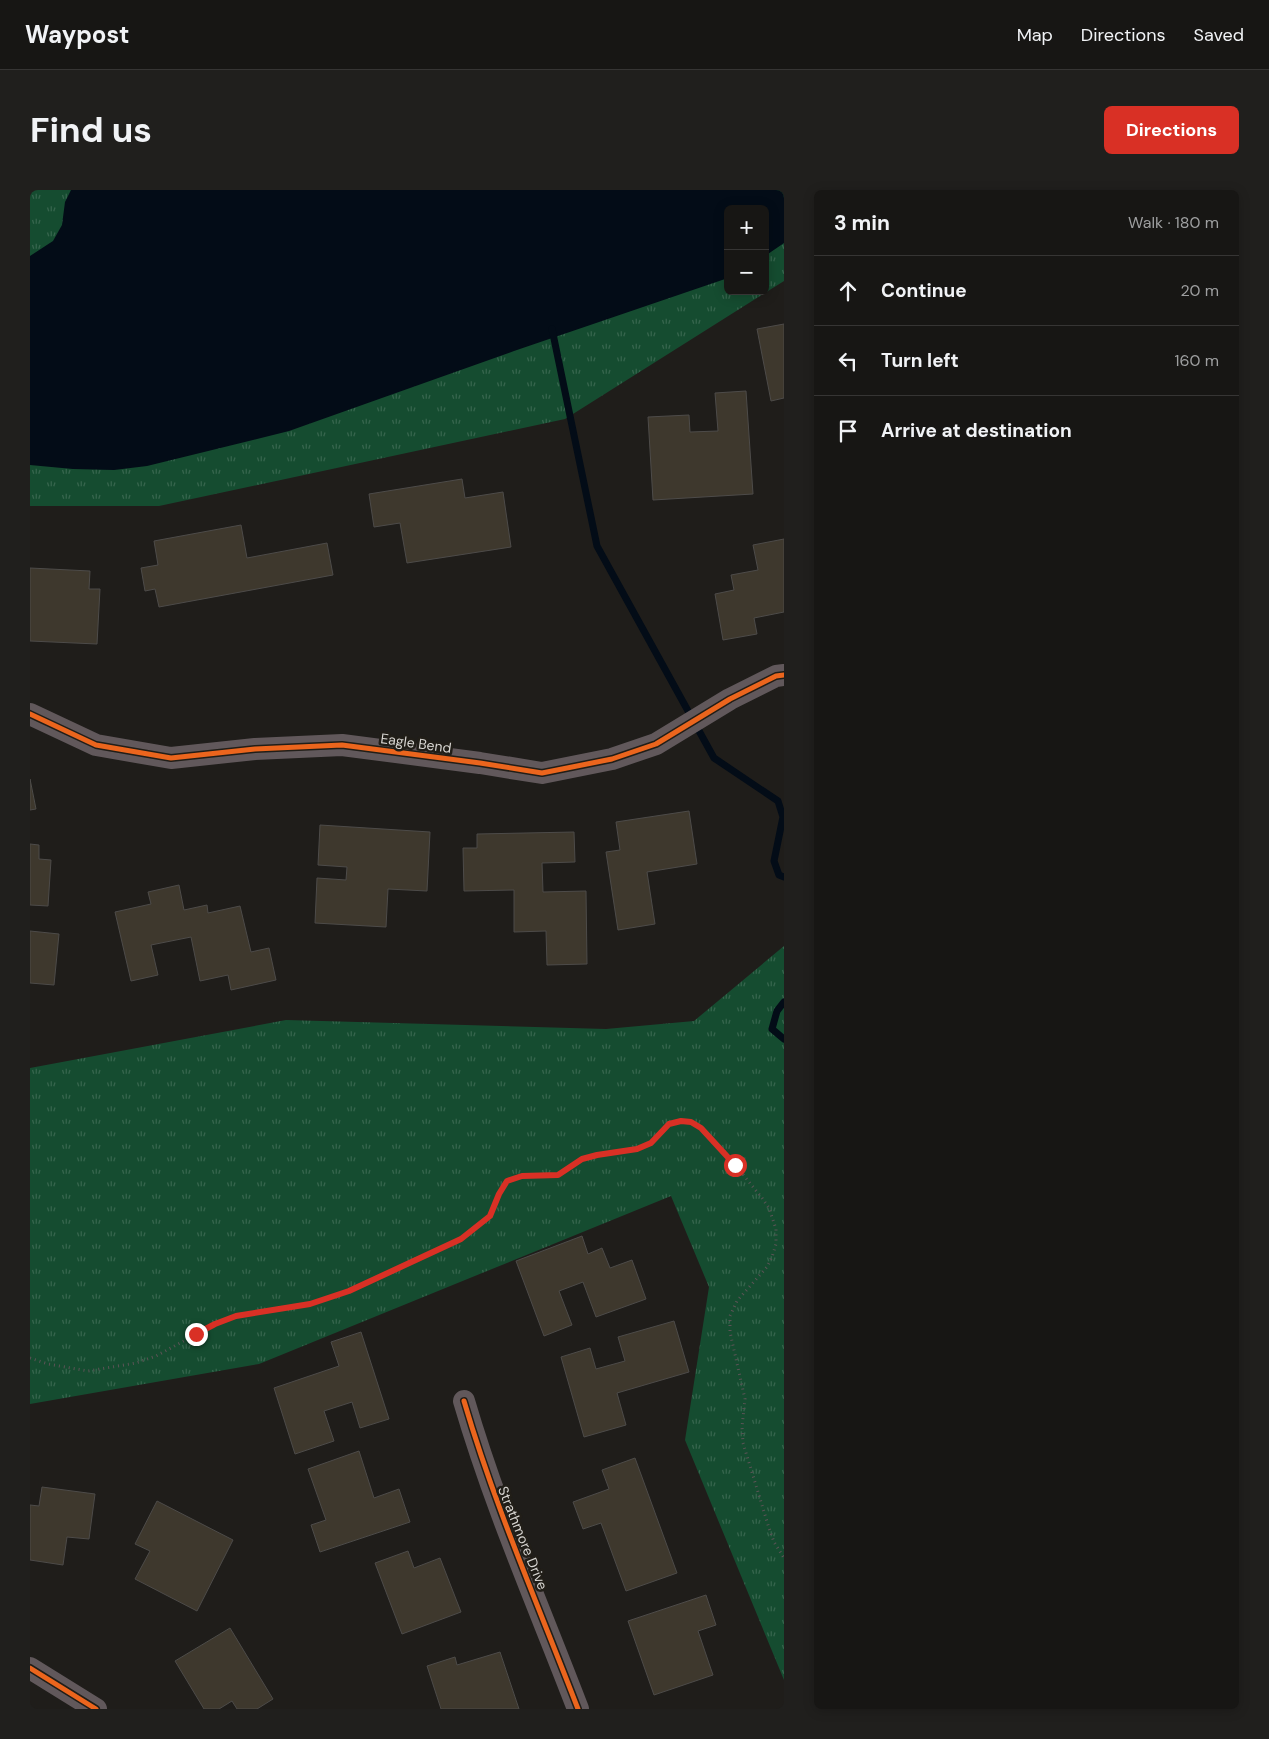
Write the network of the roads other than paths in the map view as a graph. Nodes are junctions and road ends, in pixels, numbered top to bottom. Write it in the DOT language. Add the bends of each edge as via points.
graph roads {
  1 [pos="784,675"];
  2 [pos="30,714"];
  3 [pos="464,1401"];
  4 [pos="30,1668"];
  5 [pos="96,1709"];
  6 [pos="578,1709"];
  1 -- 2 [label="street, Eagle Bend" via="730,698 656,744 612,759 542,773 342,745 255,749 171,758 96,745"];
  3 -- 6 [label="street, Strathmore Drive" via="498,1508"];
  4 -- 5 [label="street"];
}
